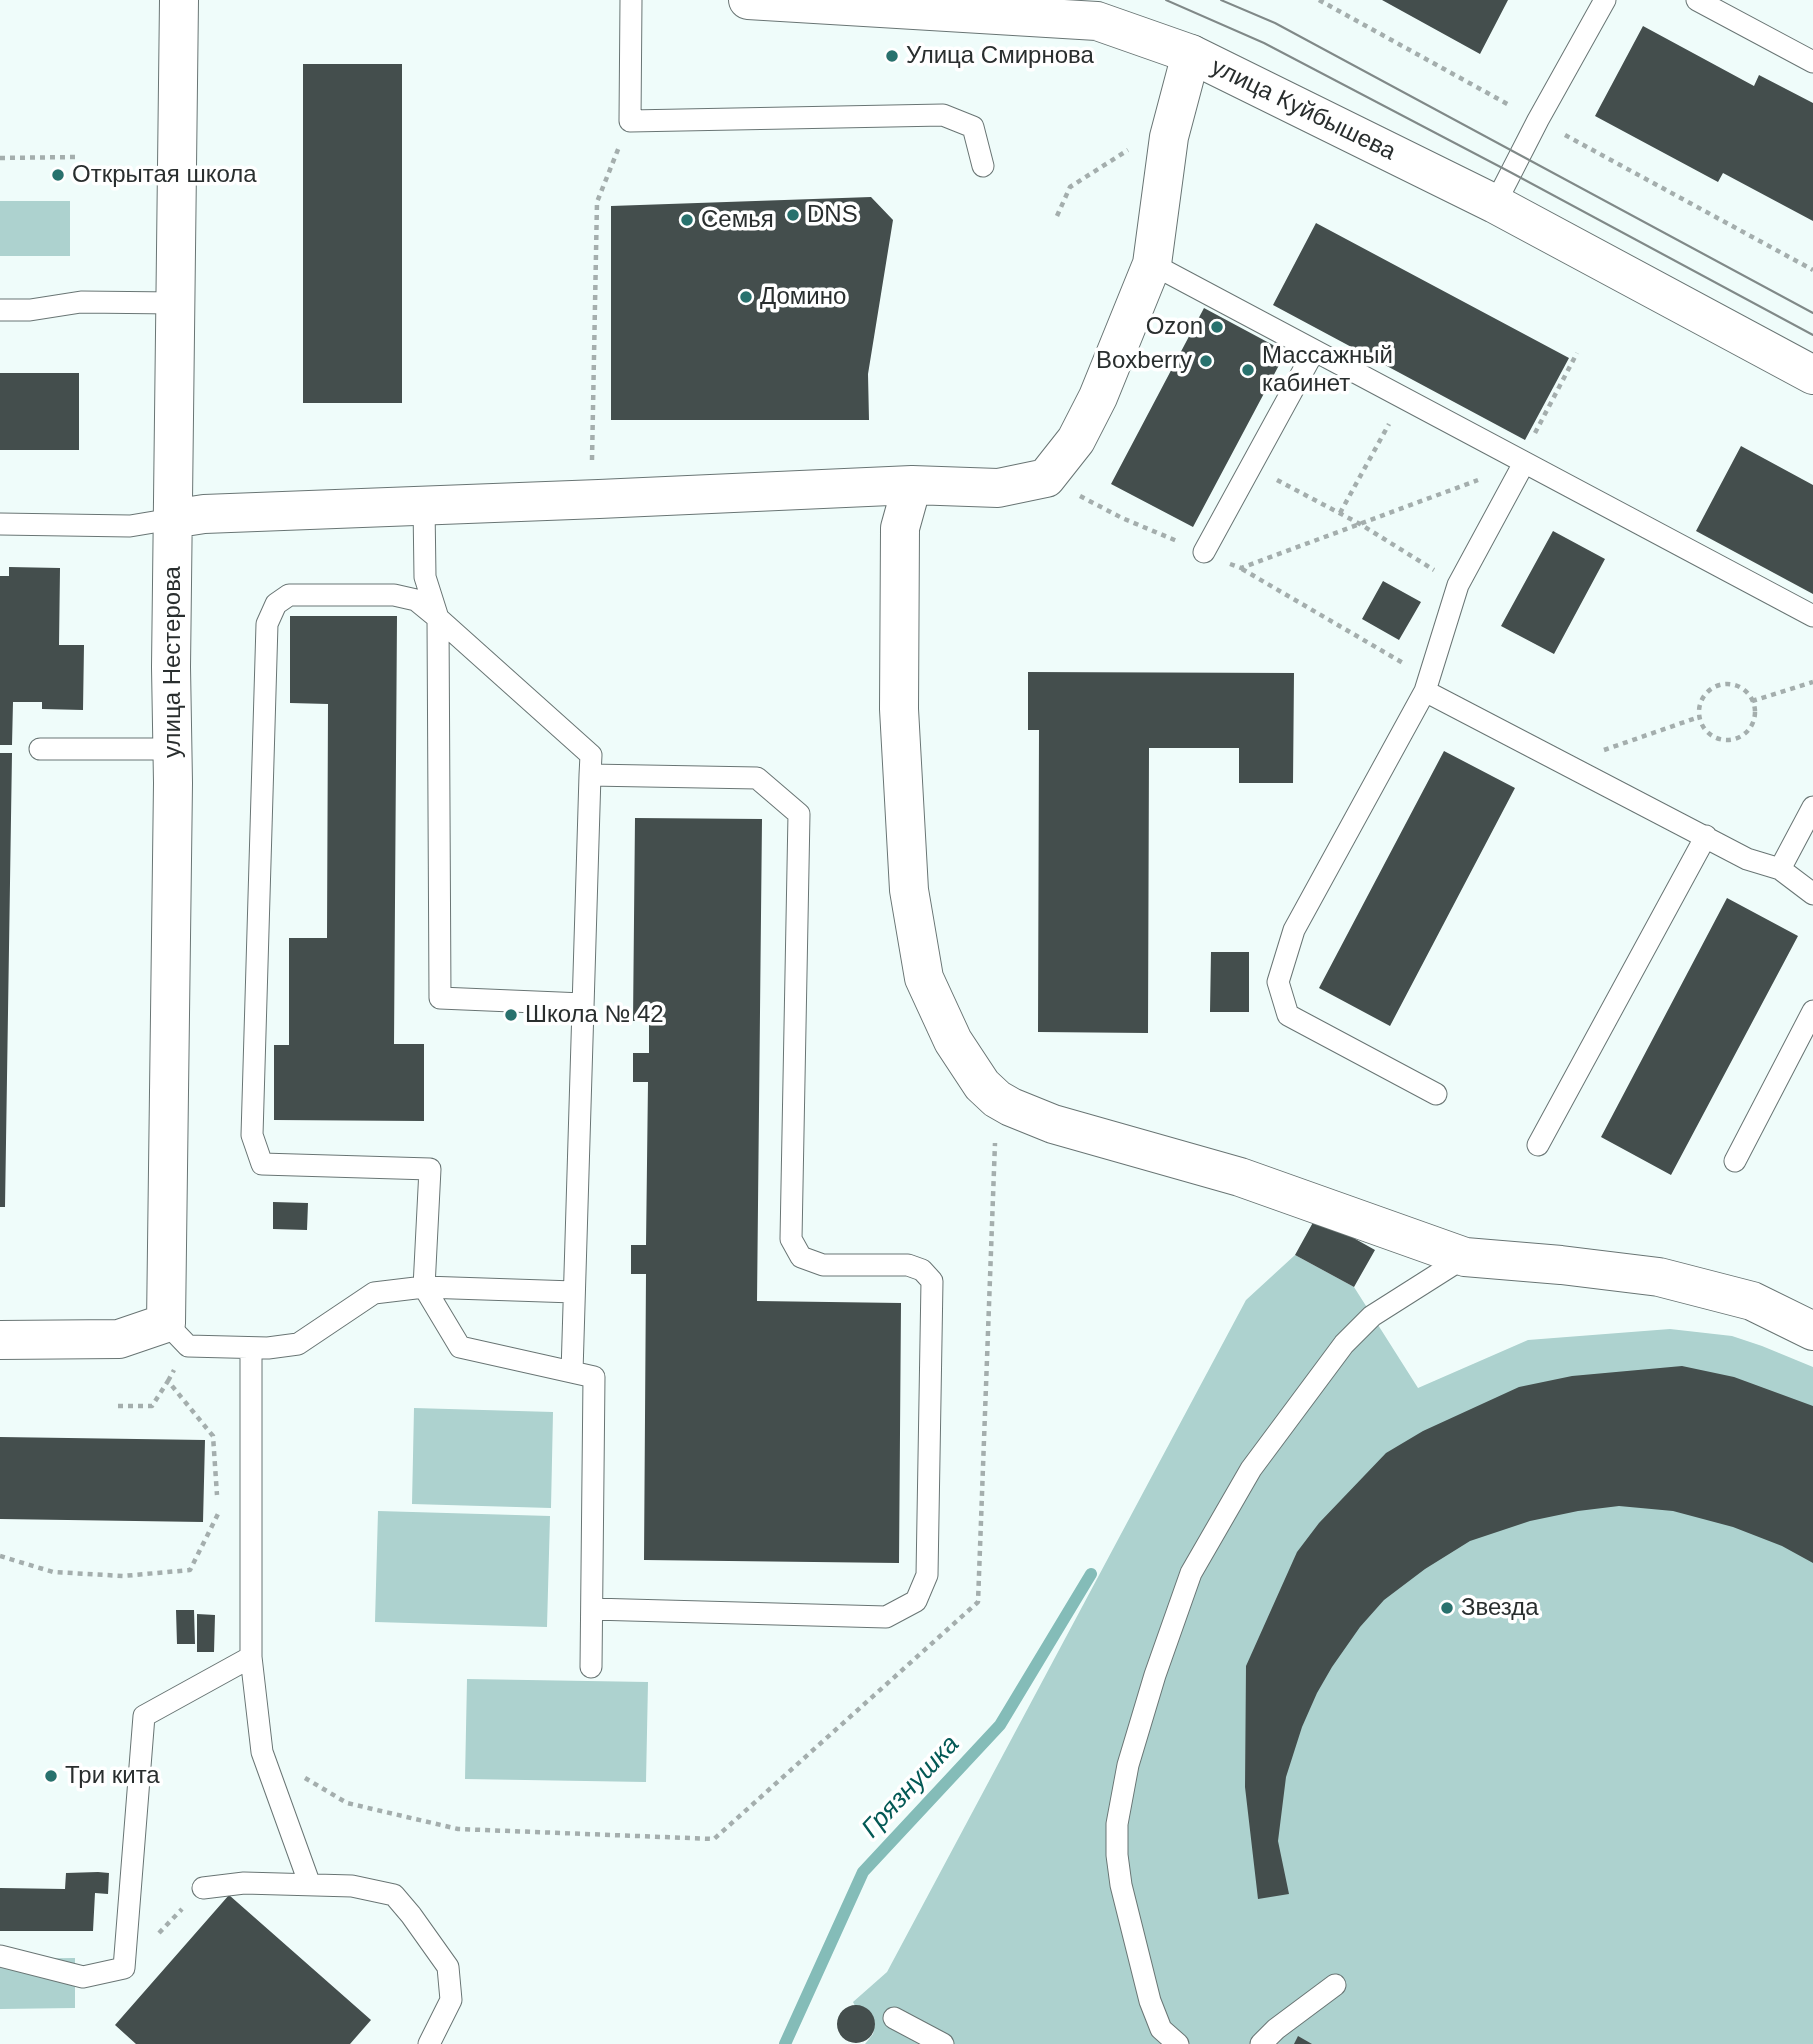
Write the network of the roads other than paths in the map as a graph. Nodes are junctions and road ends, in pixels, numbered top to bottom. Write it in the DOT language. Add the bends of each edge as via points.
graph roads {
  1 [pos="179,0"];
  2 [pos="631,0"];
  3 [pos="748,0"];
  4 [pos="1605,0"];
  5 [pos="1696,0"];
  6 [pos="1090,7"];
  7 [pos="1191,54"];
  8 [pos="1813,62"];
  9 [pos="983,166"];
  10 [pos="1495,204"];
  11 [pos="1152,264"];
  12 [pos="175,303"];
  13 [pos="0,310"];
  14 [pos="1314,351"];
  15 [pos="1813,375"];
  16 [pos="1522,462"];
  17 [pos="912,485"];
  18 [pos="425,506"];
  19 [pos="172,519"];
  20 [pos="0,524"];
  21 [pos="1204,552"];
  22 [pos="1813,616"];
  23 [pos="438,618"];
  24 [pos="1425,691"];
  25 [pos="173,749"];
  26 [pos="40,750"];
  27 [pos="590,775"];
  28 [pos="1813,807"];
  29 [pos="1706,836"];
  30 [pos="1780,869"];
  31 [pos="1813,894"];
  32 [pos="583,1004"];
  33 [pos="1813,1011"];
  34 [pos="1436,1094"];
  35 [pos="1538,1145"];
  36 [pos="1735,1161"];
  37 [pos="1465,1257"];
  38 [pos="424,1287"];
  39 [pos="574,1292"];
  40 [pos="166,1323"];
  41 [pos="1813,1331"];
  42 [pos="0,1340"];
  43 [pos="251,1349"];
  44 [pos="572,1372"];
  45 [pos="592,1609"];
  46 [pos="251,1657"];
  47 [pos="592,1667"];
  48 [pos="310,1885"];
  49 [pos="203,1888"];
  50 [pos="0,1956"];
  51 [pos="1335,1985"];
  52 [pos="894,2018"];
  53 [pos="429,2044"];
  54 [pos="943,2044"];
  55 [pos="1178,2044"];
  56 [pos="1261,2044"];
  1 -- 12 [label="street, улица Нестерова"];
  2 -- 9 [label="lane" via="630,121 943,115 973,127"];
  3 -- 6 [label="street, улица Куйбышева"];
  4 -- 10 [label="lane"];
  5 -- 8 [label="lane"];
  6 -- 7 [label="street, улица Куйбышева"];
  7 -- 10 [label="street, улица Куйбышева"];
  7 -- 11 [label="street" via="1169,137"];
  10 -- 15 [label="street, улица Куйбышева"];
  11 -- 14 [label="lane"];
  11 -- 17 [label="street" via="1098,397 1076,440 1045,478 998,488"];
  12 -- 13 [label="lane" via="80,302"];
  12 -- 19 [label="street, улица Нестерова"];
  14 -- 16 [label="lane"];
  14 -- 21 [label="lane"];
  16 -- 22 [label="lane"];
  16 -- 24 [label="lane" via="1458,585"];
  17 -- 18 [label="street"];
  17 -- 37 [label="street" via="900,528 899,709 909,890 924,978 953,1041 982,1085 1011,1107 1053,1124 1240,1177"];
  18 -- 19 [label="street"];
  18 -- 23 [label="lane" via="425,577"];
  19 -- 20 [label="lane" via="130,526"];
  19 -- 25 [label="street, улица Нестерова"];
  23 -- 27 [label="lane" via="590,755"];
  23 -- 32 [label="lane" via="440,999"];
  23 -- 38 [label="lane" via="416,600 394,595 289,595 276,604 267,624 252,1135 262,1164 430,1169"];
  24 -- 29 [label="lane"];
  24 -- 34 [label="lane" via="1294,930 1278,982 1288,1015"];
  25 -- 26 [label="lane"];
  25 -- 40 [label="street, улица Нестерова"];
  27 -- 32 [label="lane"];
  27 -- 45 [label="lane" via="757,778 799,814 791,1239 802,1257 823,1265 908,1265 922,1270 932,1281 927,1575 915,1601 886,1617"];
  28 -- 30 [label="lane"];
  29 -- 30 [label="lane" via="1747,859"];
  29 -- 35 [label="lane"];
  30 -- 31 [label="lane"];
  32 -- 39 [label="lane"];
  33 -- 36 [label="lane"];
  37 -- 41 [label="street" via="1659,1277 1752,1301"];
  37 -- 55 [label="lane" via="1372,1316 1344,1344 1251,1469 1191,1573 1151,1688 1117,1824 1121,1885 1150,2001 1161,2029"];
  38 -- 39 [label="lane"];
  38 -- 43 [label="lane" via="374,1293 298,1344"];
  38 -- 44 [label="lane" via="460,1347"];
  39 -- 44 [label="lane"];
  40 -- 42 [label="street" via="118,1339"];
  40 -- 43 [label="lane" via="188,1346"];
  43 -- 46 [label="lane"];
  44 -- 45 [label="lane" via="594,1377"];
  45 -- 47 [label="lane"];
  46 -- 48 [label="lane" via="262,1752"];
  46 -- 50 [label="lane" via="144,1716 124,1968 83,1977"];
  48 -- 49 [label="lane" via="244,1883"];
  48 -- 53 [label="lane" via="352,1886 394,1895 411,1915 448,1966 451,2000"];
  51 -- 56 [label="lane"];
  52 -- 54 [label="lane"];
}
